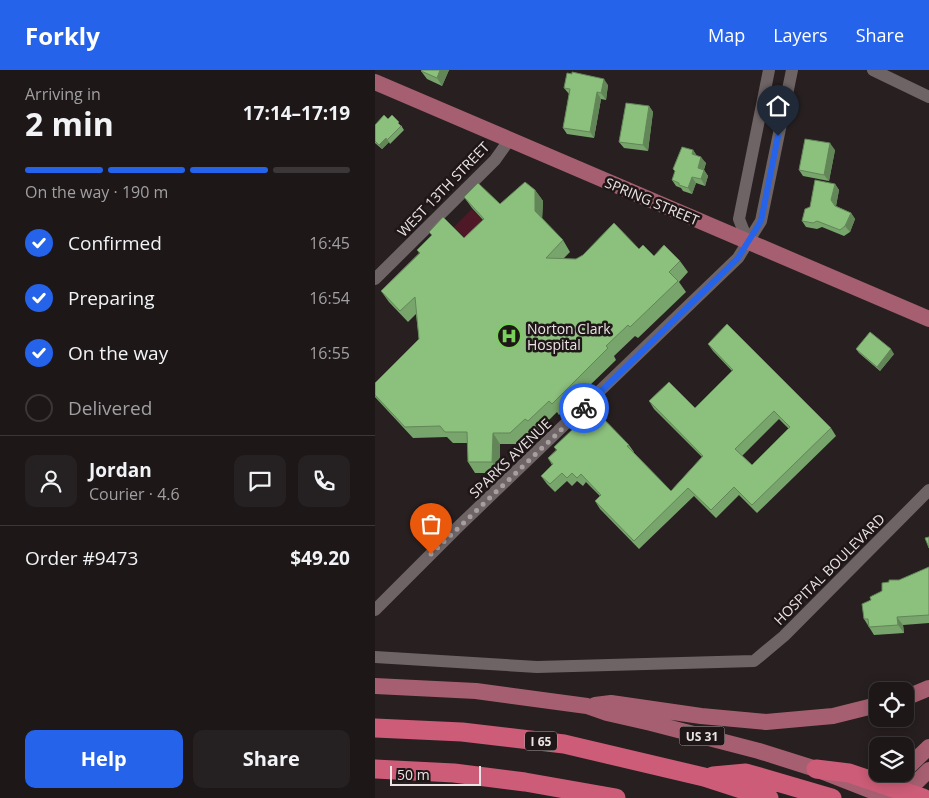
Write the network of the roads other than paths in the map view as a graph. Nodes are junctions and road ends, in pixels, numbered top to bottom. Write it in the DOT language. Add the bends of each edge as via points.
graph roads {
  1 [pos="769,70"];
  2 [pos="791,70"];
  3 [pos="873,70"];
  4 [pos="375,82"];
  5 [pos="929,97"];
  6 [pos="511,139"];
  7 [pos="748,242"];
  8 [pos="375,279"];
  9 [pos="929,319"];
  10 [pos="929,490"];
  11 [pos="375,610"];
  12 [pos="375,657"];
  13 [pos="375,686"];
  14 [pos="929,688"];
  15 [pos="914,694"];
  16 [pos="587,706"];
  17 [pos="869,707"];
  18 [pos="375,728"];
  19 [pos="929,747"];
  20 [pos="914,761"];
  21 [pos="816,768"];
  22 [pos="375,769"];
  23 [pos="929,770"];
  24 [pos="704,777"];
  25 [pos="847,777"];
  26 [pos="893,782"];
  27 [pos="830,797"];
  28 [pos="617,798"];
  29 [pos="769,798"];
  30 [pos="876,798"];
  31 [pos="890,798"];
  32 [pos="900,798"];
  33 [pos="923,798"];
  1 -- 7 [label="street" via="739,219"];
  2 -- 7 [label="street, SPARKS AVENUE" via="761,221"];
  3 -- 5 [label="street"];
  4 -- 6 [label="main road, SPRING STREET"];
  6 -- 7 [label="main road, SPRING STREET"];
  6 -- 8 [label="street, WEST 13TH STREET" via="495,160"];
  7 -- 9 [label="main road, SPRING STREET"];
  7 -- 11 [label="street, SPARKS AVENUE" via="738,258"];
  10 -- 12 [label="street, HOSPITAL BOULEVARD" via="754,661 537,667"];
  13 -- 16 [label="main road, US 31" via="476,691"];
  14 -- 15 [label="main road"];
  16 -- 17 [label="main road" via="611,703 766,722 833,716"];
  16 -- 21 [label="main road, US 31"];
  18 -- 24 [label="highway, I 65" via="462,732 564,744"];
  19 -- 20 [label="main road"];
  21 -- 25 [label="highway"];
  22 -- 28 [label="highway" via="454,773"];
  23 -- 32 [label="main road"];
  24 -- 27 [label="highway" via="746,773"];
  24 -- 29 [label="highway, I 65"];
  25 -- 31 [label="main road"];
  25 -- 33 [label="highway"];
  26 -- 30 [label="main road"];
}
